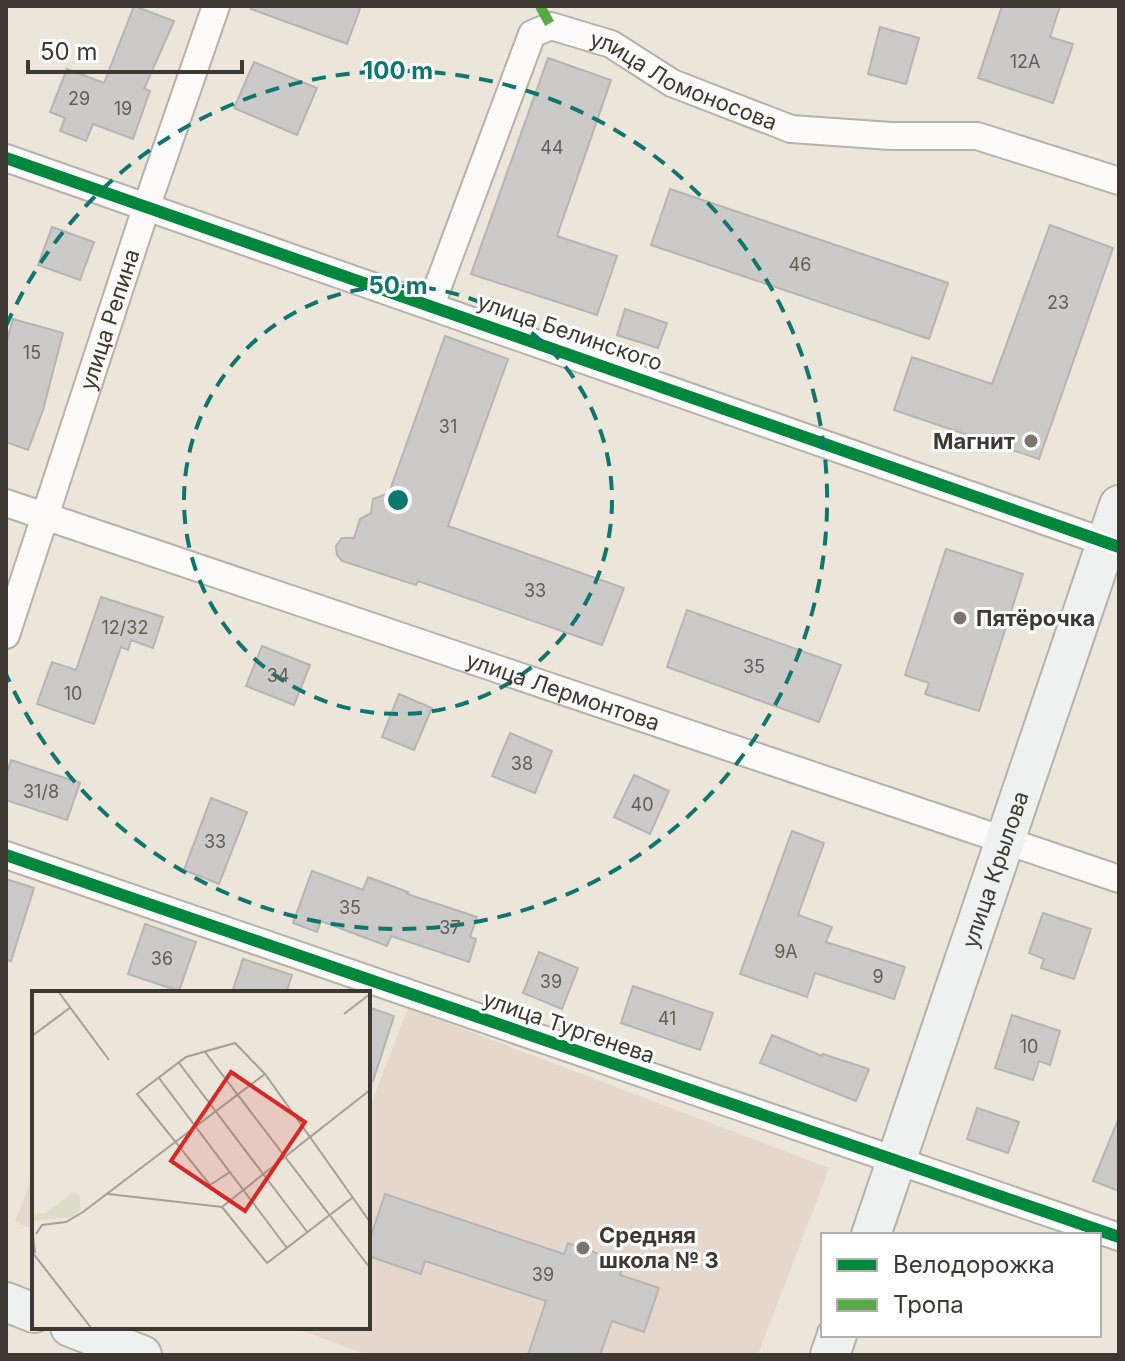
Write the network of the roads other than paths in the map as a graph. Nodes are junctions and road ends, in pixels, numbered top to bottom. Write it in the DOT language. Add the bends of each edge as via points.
graph roads {
  1 [pos="216,6"];
  2 [pos="6,158"];
  3 [pos="1119,181"];
  4 [pos="146,208"];
  5 [pos="431,305"];
  6 [pos="6,503"];
  7 [pos="1119,505"];
  8 [pos="44,516"];
  9 [pos="1112,545"];
  10 [pos="6,635"];
  11 [pos="1005,842"];
  12 [pos="6,855"];
  13 [pos="1119,879"];
  14 [pos="896,1160"];
  15 [pos="872,1233"];
  16 [pos="1119,1237"];
  17 [pos="6,1302"];
  18 [pos="32,1312"];
  19 [pos="75,1329"];
  20 [pos="142,1355"];
  1 -- 4 [label="street, улица Репина"];
  2 -- 4 [label="street, улица Белинского"];
  3 -- 5 [label="street, улица Ломоносова" via="977,136 791,129 672,83 611,44 551,26 532,34"];
  4 -- 5 [label="street, улица Белинского"];
  4 -- 8 [label="street, улица Репина"];
  5 -- 9 [label="street, улица Белинского"];
  6 -- 8 [label="street, улица Лермонтова"];
  7 -- 9 [label="main road, улица Крылова"];
  8 -- 10 [label="street, улица Репина"];
  8 -- 11 [label="street, улица Лермонтова"];
  9 -- 11 [label="main road, улица Крылова"];
  11 -- 13 [label="street, улица Лермонтова"];
  11 -- 14 [label="main road, улица Крылова"];
  12 -- 14 [label="street, улица Тургенева"];
  14 -- 15 [label="main road, улица Крылова"];
  14 -- 16 [label="street, улица Тургенева"];
  17 -- 18 [label="main road"];
  19 -- 20 [label="main road"];
}
